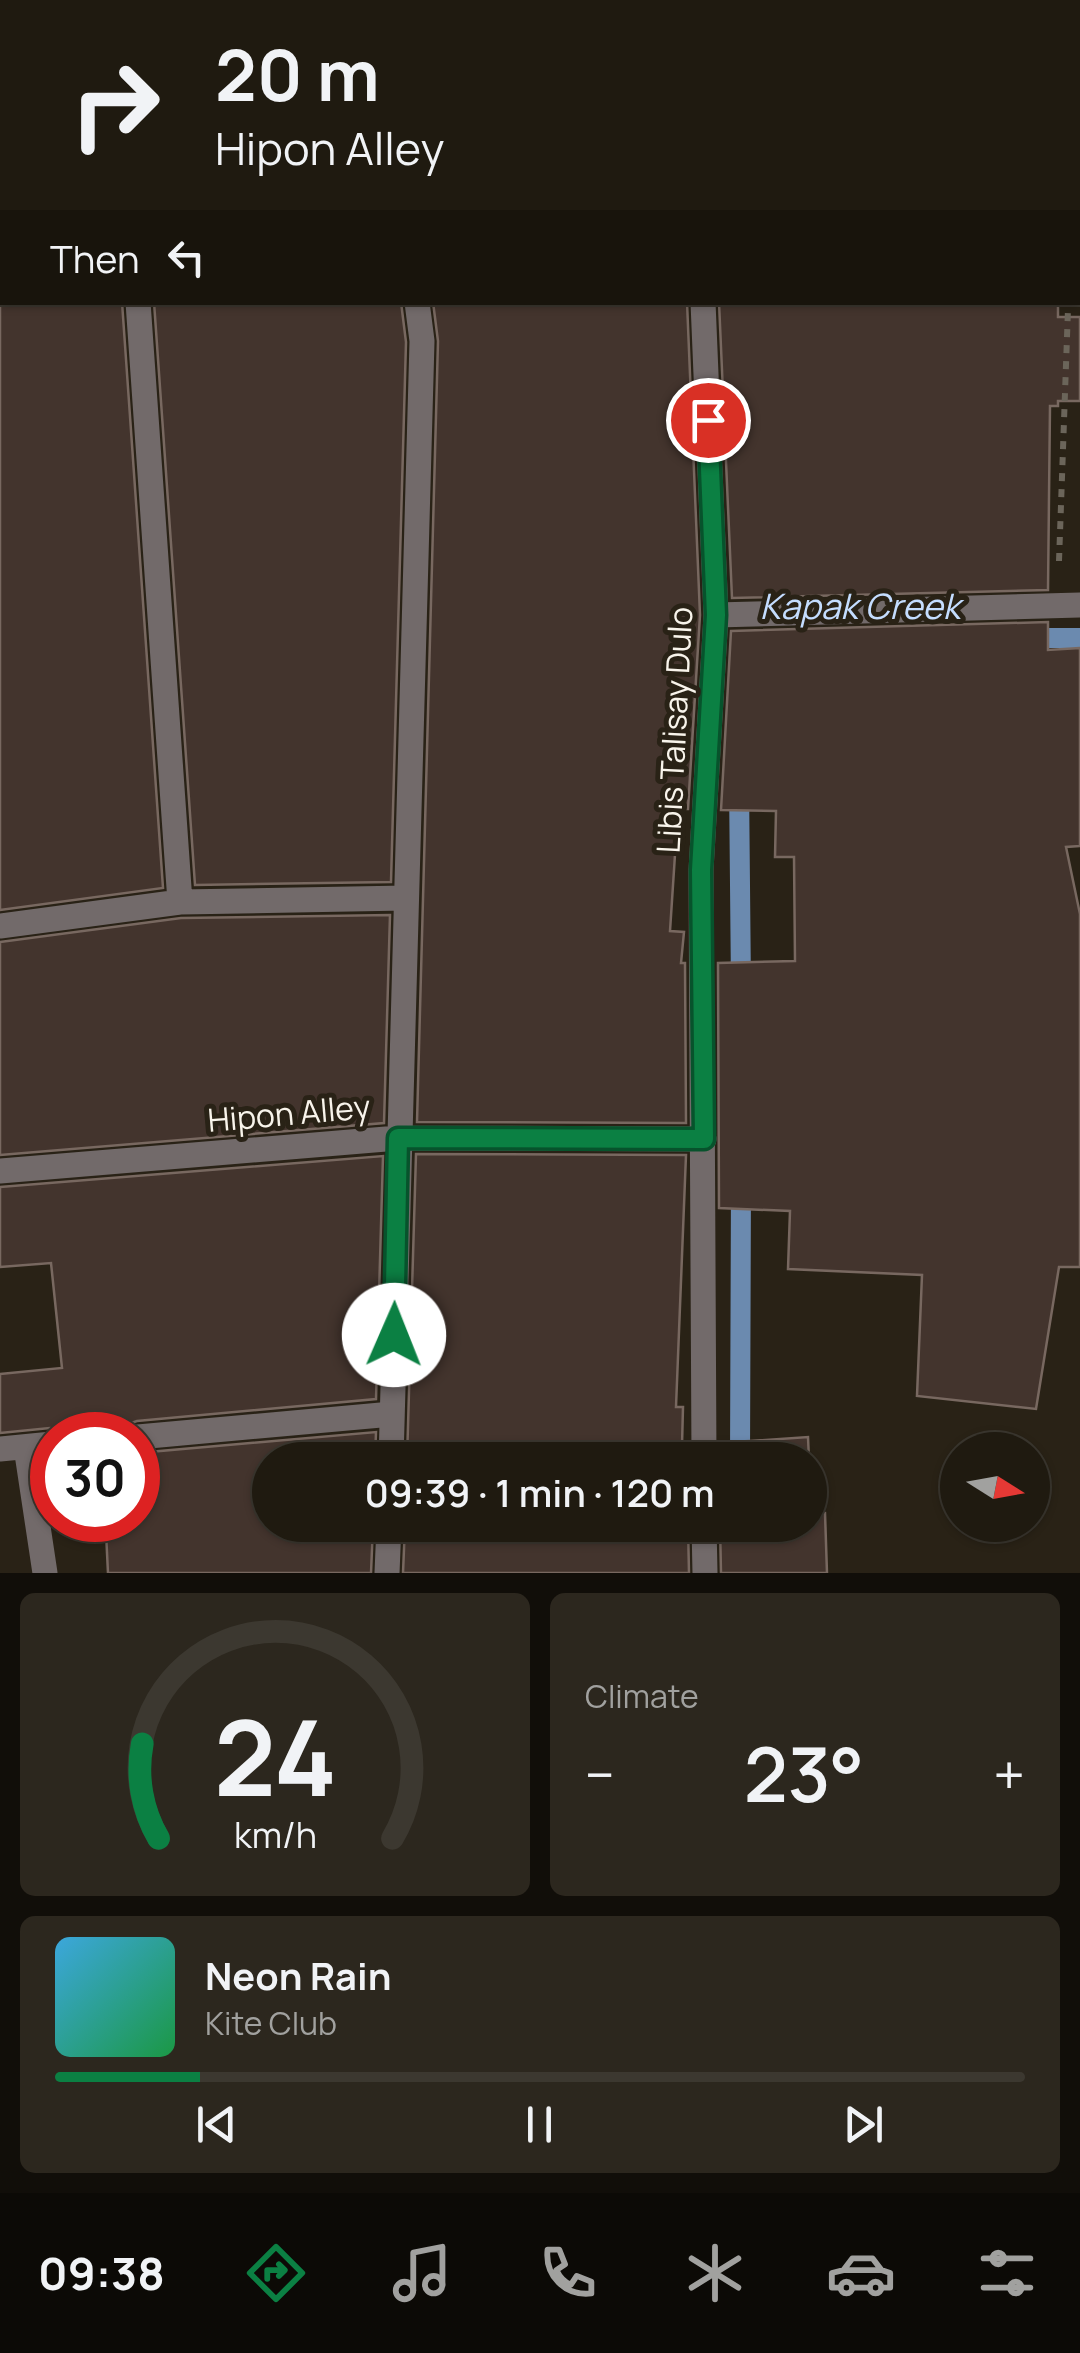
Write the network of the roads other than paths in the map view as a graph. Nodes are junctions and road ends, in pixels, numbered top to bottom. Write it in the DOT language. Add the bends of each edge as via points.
graph roads {
  1 [pos="138,305"];
  2 [pos="417,305"];
  3 [pos="703,305"];
  4 [pos="1069,605"];
  5 [pos="716,615"];
  6 [pos="406,898"];
  7 [pos="180,902"];
  8 [pos="0,926"];
  9 [pos="398,1138"];
  10 [pos="704,1139"];
  11 [pos="0,1170"];
  12 [pos="392,1414"];
  13 [pos="160,1435"];
  14 [pos="391,1442"];
  15 [pos="704,1442"];
  16 [pos="13,1448"];
  17 [pos="388,1542"];
  18 [pos="704,1542"];
  19 [pos="45,1573"];
  20 [pos="387,1573"];
  21 [pos="704,1573"];
  1 -- 7 [label="street"];
  2 -- 6 [label="street" via="422,341"];
  3 -- 5 [label="street, Libis Talisay Dulo"];
  4 -- 5 [label="street"];
  5 -- 10 [label="street, Libis Talisay Dulo" via="701,870"];
  6 -- 7 [label="street"];
  6 -- 9 [label="street"];
  7 -- 8 [label="street"];
  9 -- 10 [label="street, Hipon Alley"];
  9 -- 11 [label="street, Hipon Alley"];
  9 -- 12 [label="street"];
  10 -- 15 [label="street, Libis Talisay Dulo"];
  12 -- 13 [label="street"];
  12 -- 14 [label="street"];
  16 -- 19 [label="street"];
  17 -- 20 [label="street"];
  18 -- 21 [label="street"];
}
